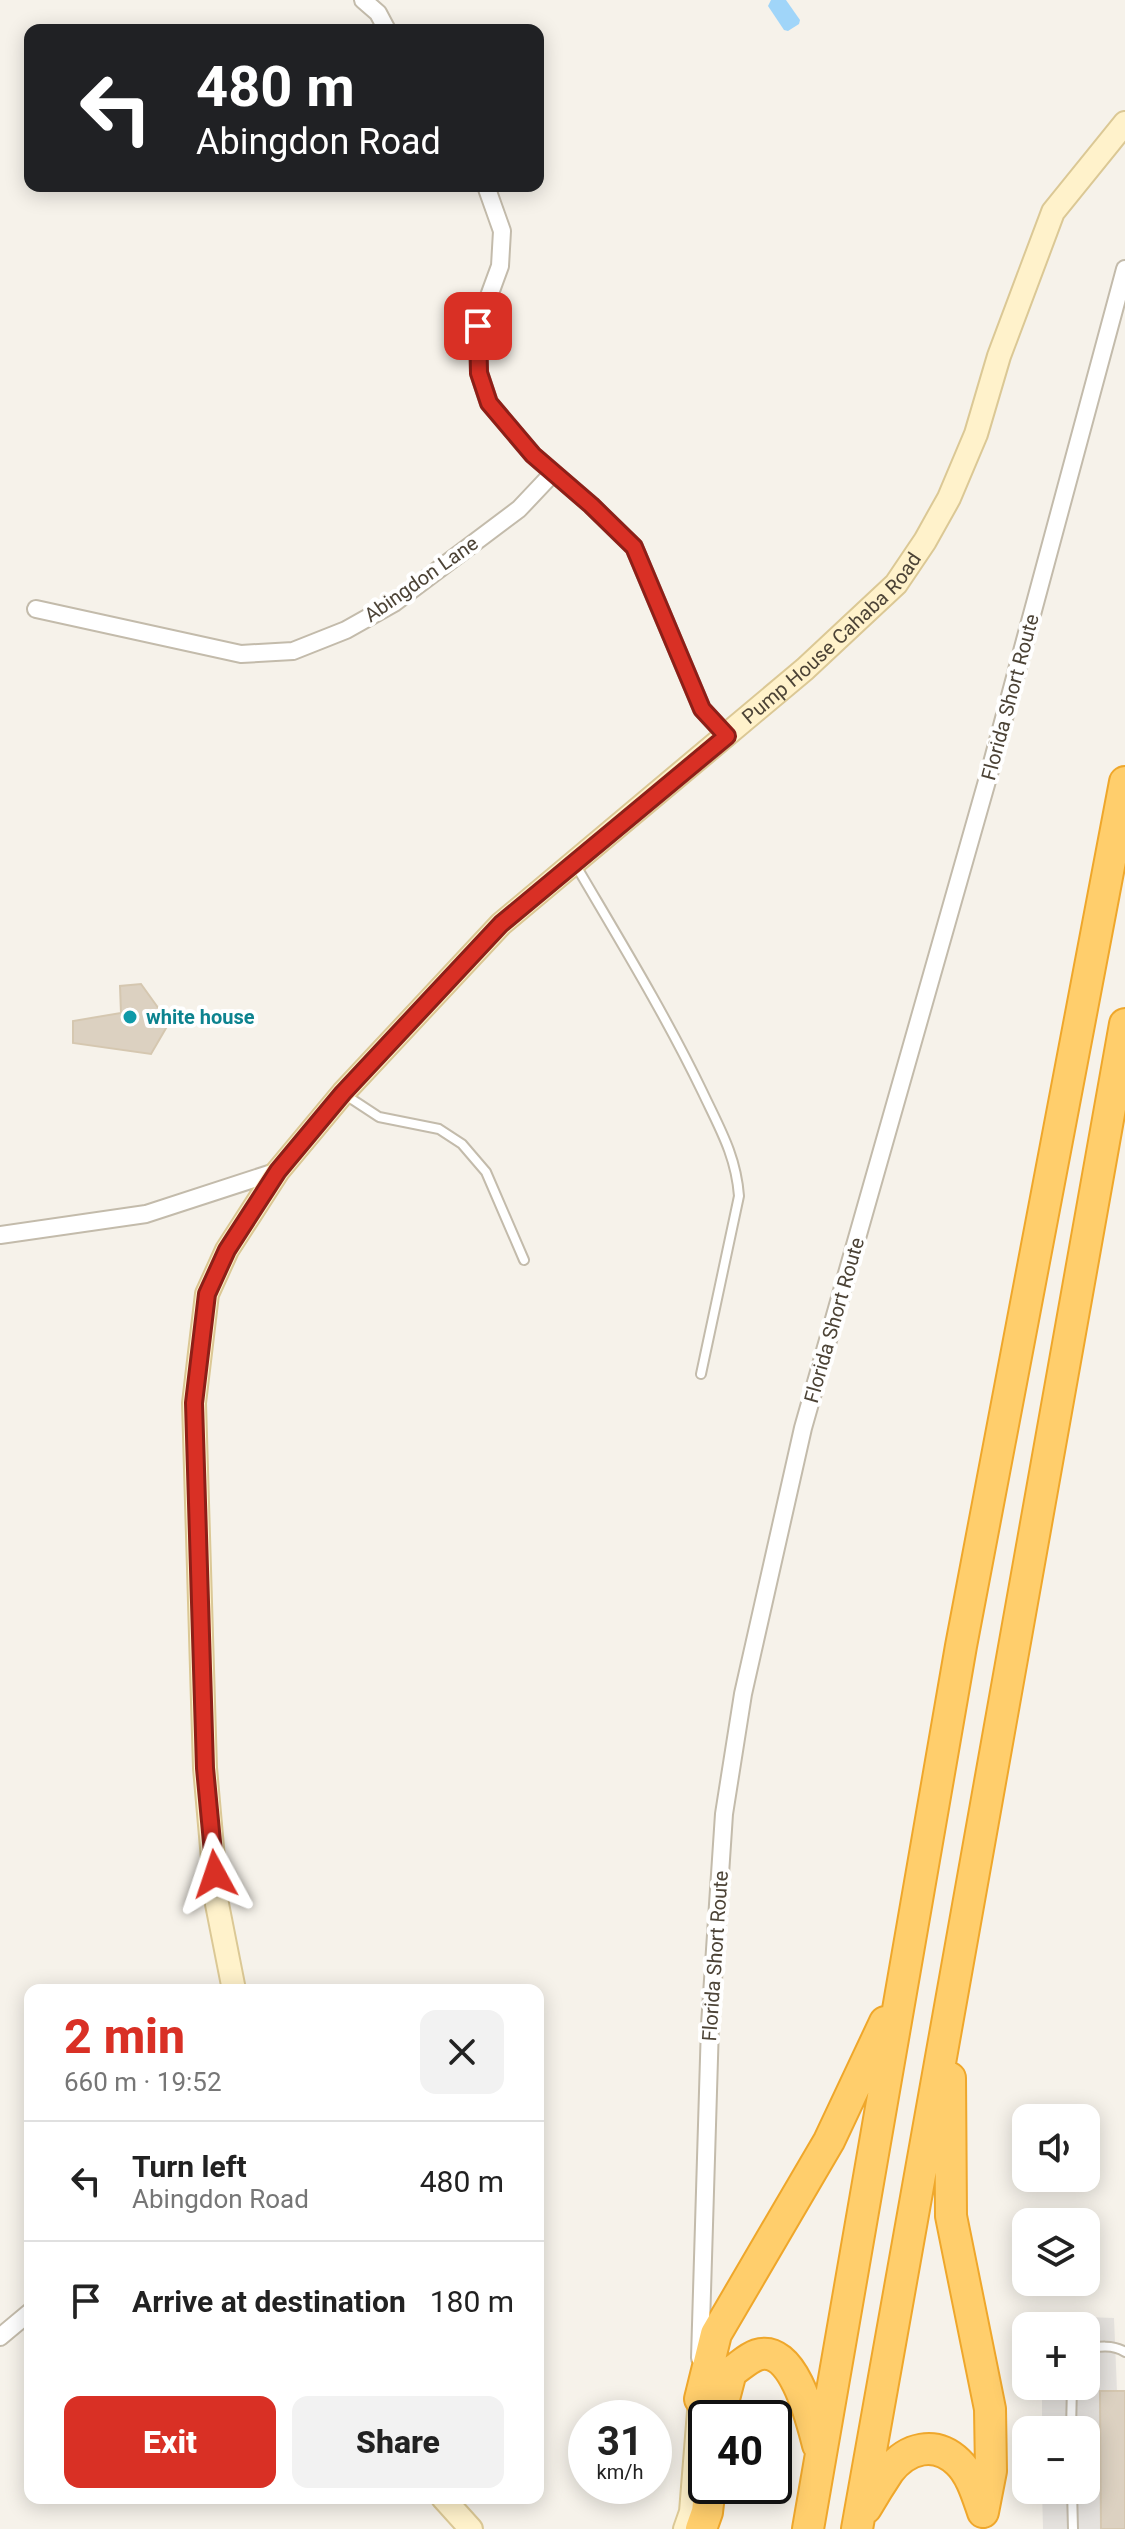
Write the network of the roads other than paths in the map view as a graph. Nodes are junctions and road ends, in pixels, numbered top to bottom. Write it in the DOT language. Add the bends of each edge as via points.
graph roads {
  1 [pos="363,0"];
  2 [pos="384,24"];
  3 [pos="1125,123"];
  4 [pos="488,192"];
  5 [pos="1125,269"];
  6 [pos="553,473"];
  7 [pos="36,609"];
  8 [pos="727,736"];
  9 [pos="1125,782"];
  10 [pos="1118,852"];
  11 [pos="574,863"];
  12 [pos="1125,1024"];
  13 [pos="1122,1052"];
  14 [pos="343,1093"];
  15 [pos="278,1171"];
  16 [pos="0,1235"];
  17 [pos="524,1260"];
  18 [pos="701,1374"];
  19 [pos="233,1984"];
  20 [pos="902,1984"];
  21 [pos="950,2001"];
  22 [pos="24,2317"];
  23 [pos="0,2337"];
  24 [pos="1100,2347"];
  25 [pos="1125,2352"];
  26 [pos="708,2400"];
  27 [pos="710,2400"];
  28 [pos="714,2400"];
  29 [pos="820,2456"];
  30 [pos="448,2504"];
  31 [pos="692,2504"];
  32 [pos="708,2504"];
  33 [pos="1072,2504"];
  34 [pos="982,2520"];
  35 [pos="857,2524"];
  36 [pos="471,2529"];
  37 [pos="685,2529"];
  38 [pos="701,2529"];
  39 [pos="808,2529"];
  40 [pos="1073,2529"];
  1 -- 2 [label="street"];
  3 -- 8 [label="street, Pump House Cahaba Road" via="1053,212 976,434 925,541 896,584"];
  4 -- 6 [label="street" via="502,231 500,266 478,326 479,373 489,403"];
  5 -- 26 [label="street, Florida Short Route" via="994,759 803,1428 743,1694 724,1814 710,2025 699,2315"];
  6 -- 7 [label="street, Abingdon Lane" via="519,509 394,603 293,651 241,654"];
  6 -- 8 [label="street" via="634,547 702,709"];
  8 -- 11 [label="street, Pump House Cahaba Road"];
  9 -- 10 [label="highway"];
  10 -- 20 [label="highway" via="1009,1384"];
  11 -- 14 [label="street, Pump House Cahaba Road" via="501,924"];
  11 -- 18 [label="lane" via="686,1059 737,1170 739,1196"];
  12 -- 13 [label="highway"];
  13 -- 21 [label="highway"];
  14 -- 15 [label="street, Pump House Cahaba Road"];
  14 -- 17 [label="lane" via="379,1117 439,1129 462,1144 486,1172"];
  15 -- 16 [label="street" via="146,1214"];
  15 -- 19 [label="street, Pump House Cahaba Road" via="227,1250 207,1294 194,1403 205,1768 217,1904"];
  20 -- 27 [label="highway" via="829,2141 716,2334"];
  20 -- 29 [label="highway"];
  21 -- 34 [label="highway" via="951,2216 990,2409 991,2471"];
  21 -- 35 [label="highway"];
  22 -- 23 [label="street"];
  24 -- 25 [label="lane"];
  28 -- 29 [label="highway" via="731,2372 759,2354 772,2355 790,2371 806,2401"];
  29 -- 39 [label="highway"];
  30 -- 36 [label="street"];
  31 -- 37 [label="street"];
  32 -- 38 [label="highway"];
  33 -- 40 [label="lane"];
  34 -- 35 [label="highway" via="970,2478 958,2462 930,2447 912,2451 891,2469"];
}
